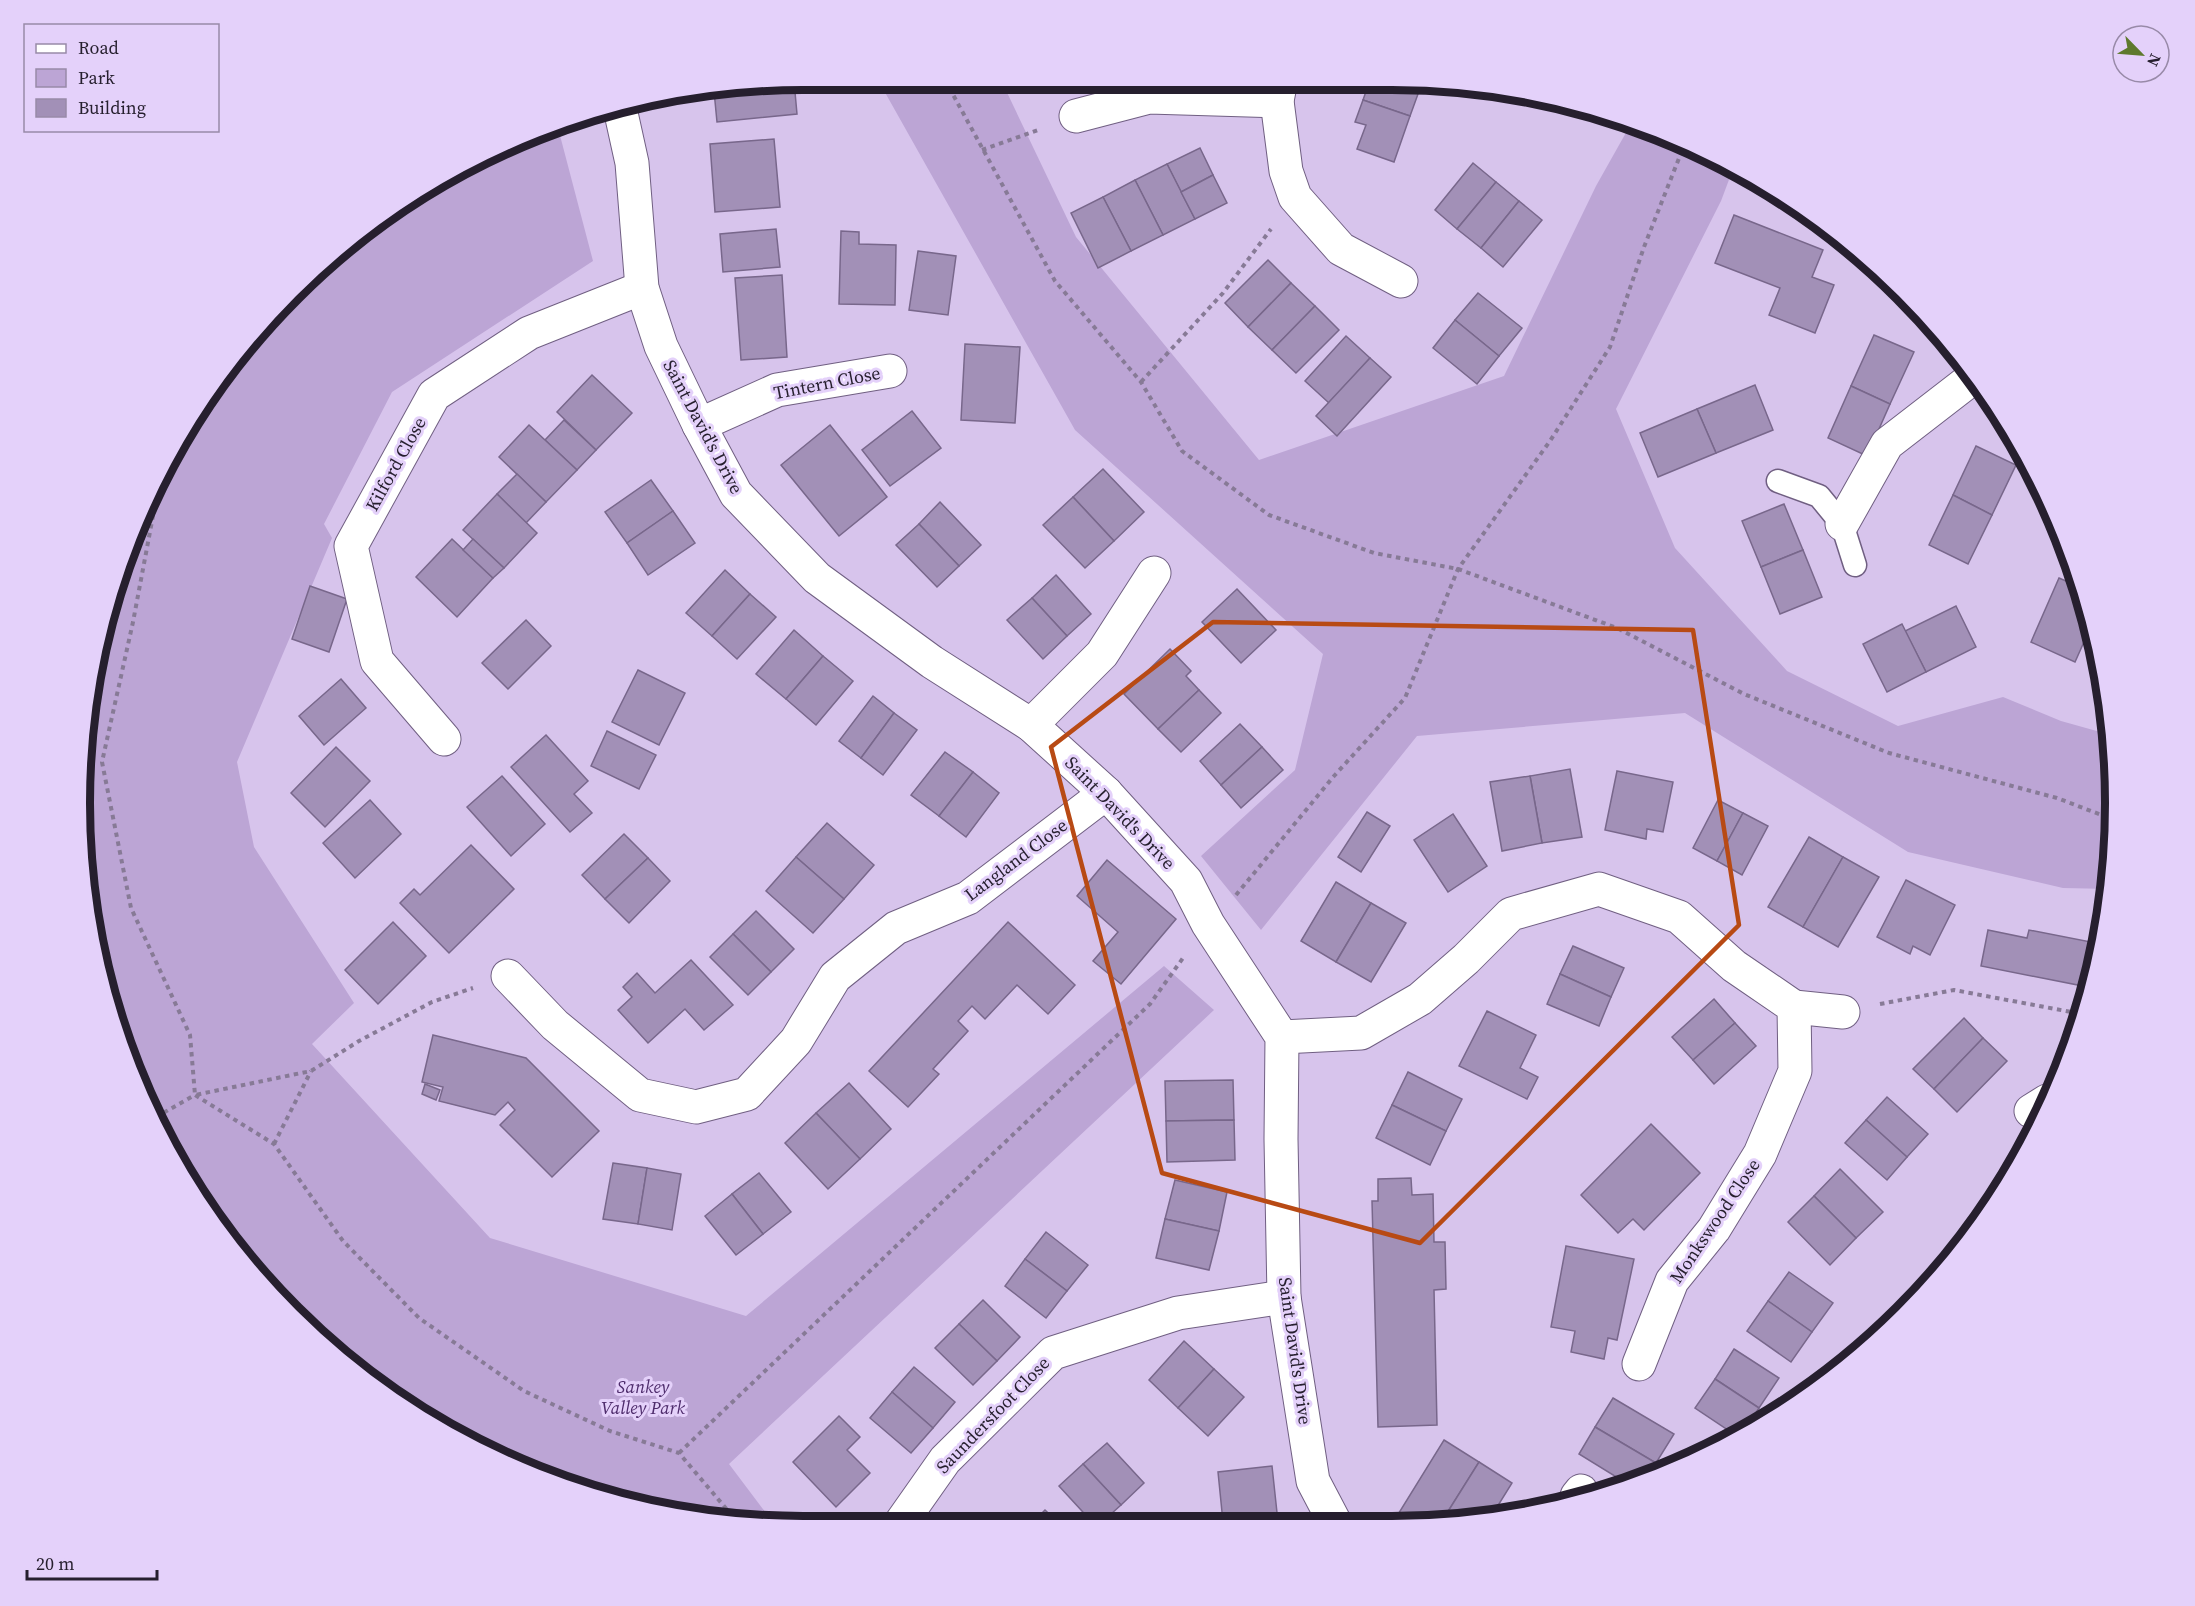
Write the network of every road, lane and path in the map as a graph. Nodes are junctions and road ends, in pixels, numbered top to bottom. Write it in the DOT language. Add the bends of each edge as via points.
graph roads {
  1 [pos="950,90"];
  2 [pos="1279,90"];
  3 [pos="621,113"];
  4 [pos="1076,116"];
  5 [pos="982,150"];
  6 [pos="1682,152"];
  7 [pos="1294,197"];
  8 [pos="1401,281"];
  9 [pos="642,288"];
  10 [pos="890,371"];
  11 [pos="1141,382"];
  12 [pos="1967,382"];
  13 [pos="699,425"];
  14 [pos="1778,481"];
  15 [pos="151,514"];
  16 [pos="1842,524"];
  17 [pos="1855,565"];
  18 [pos="1458,569"];
  19 [pos="1154,573"];
  20 [pos="1031,725"];
  21 [pos="444,739"];
  22 [pos="1106,793"];
  23 [pos="2104,816"];
  24 [pos="1208,924"];
  25 [pos="508,976"];
  26 [pos="1794,1007"];
  27 [pos="1843,1012"];
  28 [pos="2073,1012"];
  29 [pos="1282,1037"];
  30 [pos="311,1071"];
  31 [pos="195,1095"];
  32 [pos="162,1114"];
  33 [pos="274,1144"];
  34 [pos="1284,1297"];
  35 [pos="1639,1364"];
  36 [pos="679,1453"];
  37 [pos="729,1512"];
  38 [pos="906,1516"];
  39 [pos="1331,1516"];
  1 -- 5 [label="path"];
  2 -- 4 [label="street" via="1149,97"];
  2 -- 7 [label="street" via="1286,171"];
  3 -- 9 [label="street, Saint David's Drive" via="632,163"];
  4 -- 5 [label="path"];
  5 -- 11 [label="path" via="1055,281"];
  6 -- 18 [label="path" via="1610,347 1550,441"];
  7 -- 8 [label="street" via="1341,249"];
  7 -- 11 [label="path" via="1224,293"];
  9 -- 13 [label="street, Saint David's Drive" via="661,346"];
  9 -- 21 [label="street, Kilford Close" via="529,333 434,395 351,546 377,661"];
  10 -- 13 [label="street, Tintern Close" via="777,390"];
  11 -- 18 [label="path" via="1182,451 1269,515 1374,553"];
  12 -- 16 [label="street" via="1887,444"];
  13 -- 20 [label="street, Saint David's Drive" via="736,494 817,578 932,662"];
  14 -- 16 [label="lane" via="1819,496"];
  15 -- 31 [label="path" via="102,762 131,908 190,1035"];
  16 -- 17 [label="lane"];
  18 -- 23 [label="path" via="1617,628 1744,694 1888,753 2057,798"];
  18 -- 24 [label="path" via="1405,698"];
  19 -- 20 [label="street" via="1102,654"];
  20 -- 22 [label="street, Saint David's Drive"];
  22 -- 24 [label="street, Saint David's Drive" via="1186,881"];
  22 -- 25 [label="street, Langland Close" via="968,898 896,928 834,977 796,1041 747,1094 696,1107 640,1095 555,1025"];
  24 -- 29 [label="street, Saint David's Drive"];
  24 -- 36 [label="path" via="1150,1004"];
  25 -- 30 [label="path" via="432,1002"];
  26 -- 27 [label="street"];
  26 -- 29 [label="street" via="1734,966 1678,917 1599,889 1511,914 1420,999 1361,1033"];
  26 -- 35 [label="street, Monkswood Close" via="1795,1071 1760,1154 1714,1229 1672,1281"];
  27 -- 28 [label="path" via="1954,990"];
  29 -- 34 [label="street, Saint David's Drive"];
  30 -- 31 [label="path"];
  30 -- 33 [label="path"];
  31 -- 32 [label="path"];
  31 -- 33 [label="path"];
  33 -- 36 [label="path" via="343,1241 419,1318 524,1391 610,1431"];
  34 -- 38 [label="street, Saundersfoot Close" via="1178,1313 1053,1353 945,1460"];
  34 -- 39 [label="street, Saint David's Drive" via="1313,1481"];
  36 -- 37 [label="path"];
}
